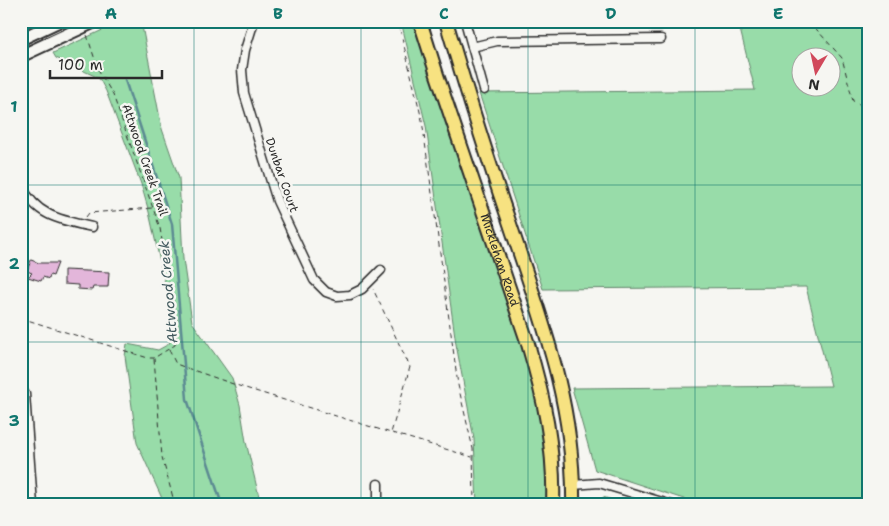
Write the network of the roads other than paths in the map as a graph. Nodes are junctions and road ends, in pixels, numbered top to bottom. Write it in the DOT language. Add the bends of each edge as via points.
graph roads {
  1 [pos="59,21"];
  2 [pos="96,21"];
  3 [pos="254,21"];
  4 [pos="420,21"];
  5 [pos="446,21"];
  6 [pos="465,21"];
  7 [pos="21,39"];
  8 [pos="661,39"];
  9 [pos="472,47"];
  10 [pos="21,56"];
  11 [pos="466,88"];
  12 [pos="21,184"];
  13 [pos="92,227"];
  14 [pos="381,270"];
  15 [pos="26,394"];
  16 [pos="378,484"];
  17 [pos="573,485"];
  18 [pos="33,505"];
  19 [pos="378,505"];
  20 [pos="553,505"];
  21 [pos="573,505"];
  22 [pos="672,505"];
  1 -- 7 [label="street"];
  2 -- 10 [label="street"];
  3 -- 14 [label="street, Dunbar Court" via="242,70 244,93 277,201 314,280 326,292 337,296 350,295 362,289"];
  4 -- 20 [label="main road, Mickleham Road" via="540,384 552,461"];
  5 -- 11 [label="main road, Mickleham Road"];
  6 -- 9 [label="street"];
  8 -- 9 [label="street" via="496,41"];
  9 -- 11 [label="street" via="483,86"];
  11 -- 17 [label="main road, Mickleham Road" via="558,373 568,422"];
  12 -- 13 [label="street" via="38,208 55,218"];
  15 -- 18 [label="street"];
  16 -- 19 [label="street"];
  17 -- 21 [label="main road, Mickleham Road"];
  17 -- 22 [label="street" via="599,483"];
}
